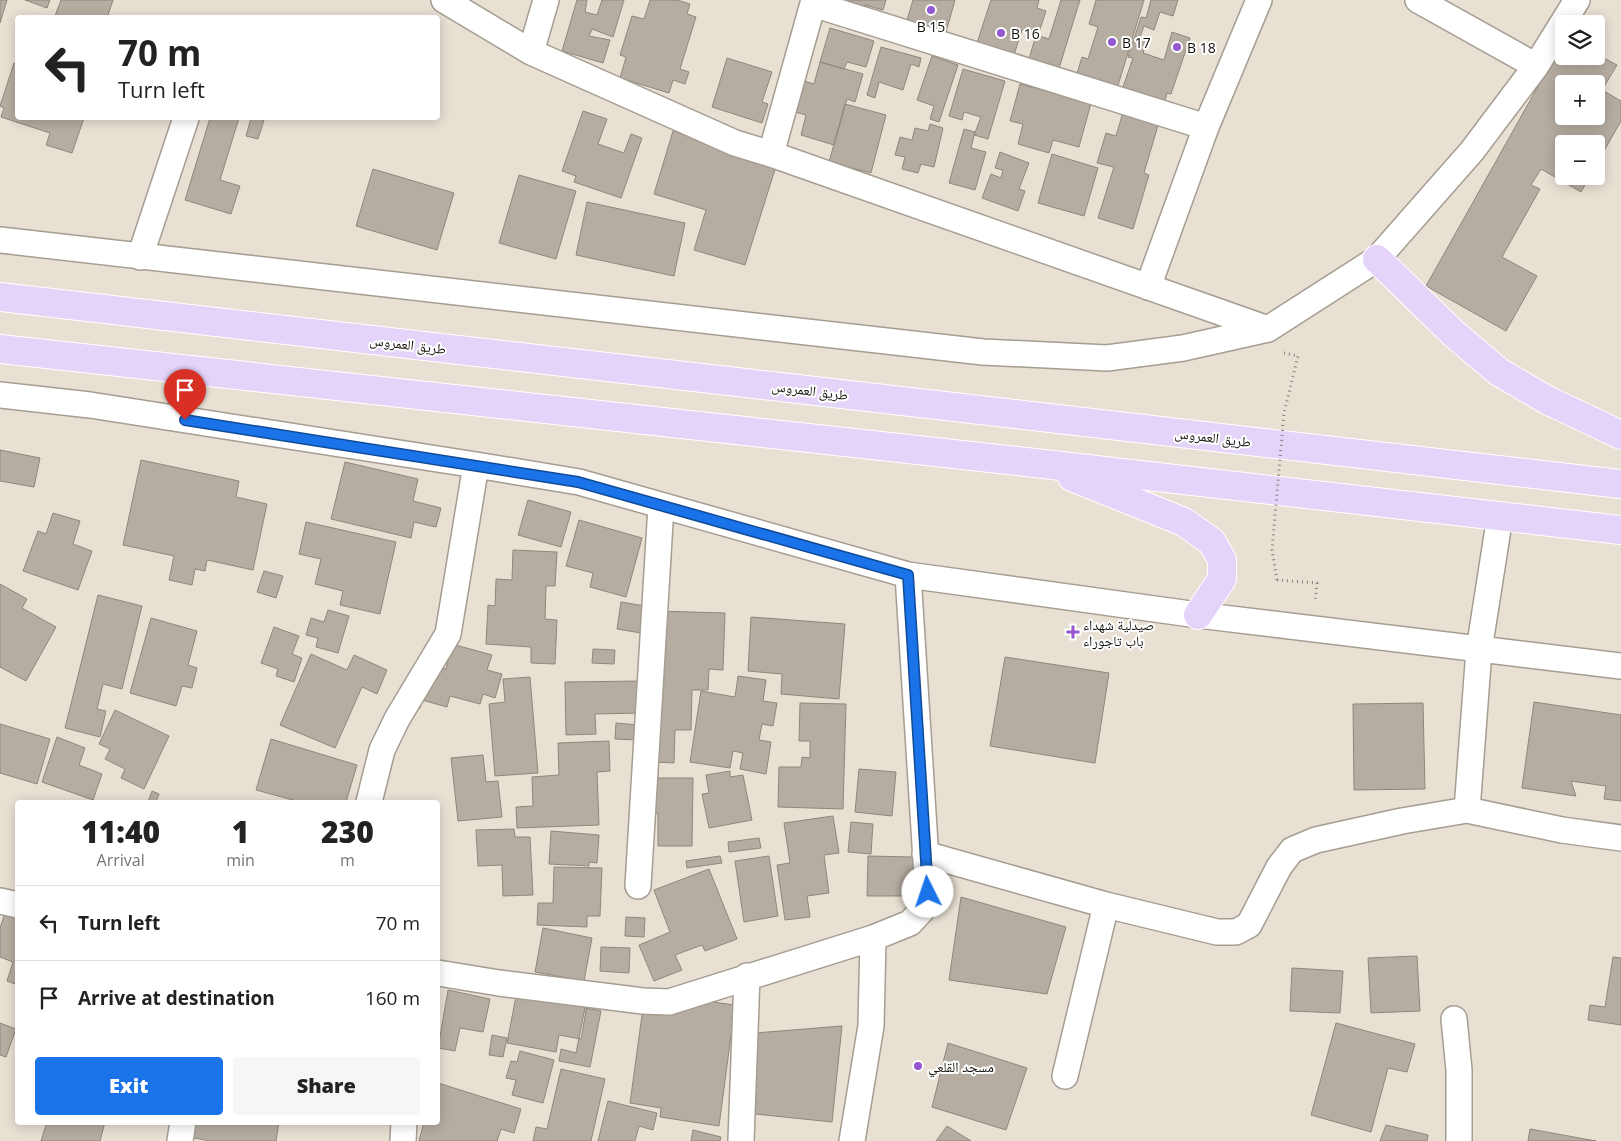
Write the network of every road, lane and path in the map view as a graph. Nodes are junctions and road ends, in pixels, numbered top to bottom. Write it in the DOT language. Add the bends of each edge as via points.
graph roads {
  1 [pos="444,0"];
  2 [pos="546,0"];
  3 [pos="1259,0"];
  4 [pos="1418,0"];
  5 [pos="1577,0"];
  6 [pos="813,2"];
  7 [pos="531,52"];
  8 [pos="1536,66"];
  9 [pos="185,120"];
  10 [pos="1206,127"];
  11 [pos="771,154"];
  12 [pos="0,240"];
  13 [pos="140,256"];
  14 [pos="1376,259"];
  15 [pos="1148,287"];
  16 [pos="0,297"];
  17 [pos="1268,329"];
  18 [pos="0,350"];
  19 [pos="1298,356"];
  20 [pos="0,395"];
  21 [pos="1621,435"];
  22 [pos="1035,463"];
  23 [pos="476,465"];
  24 [pos="1621,484"];
  25 [pos="660,506"];
  26 [pos="1500,516"];
  27 [pos="1613,532"];
  28 [pos="908,575"];
  29 [pos="1198,615"];
  30 [pos="1314,629"];
  31 [pos="1479,650"];
  32 [pos="1621,666"];
  33 [pos="370,800"];
  34 [pos="1467,810"];
  35 [pos="1621,838"];
  36 [pos="926,854"];
  37 [pos="638,886"];
  38 [pos="0,902"];
  39 [pos="15,904"];
  40 [pos="1106,905"];
  41 [pos="873,938"];
  42 [pos="440,973"];
  43 [pos="747,976"];
  44 [pos="1454,1019"];
  45 [pos="1065,1076"];
  46 [pos="183,1125"];
  47 [pos="404,1125"];
  48 [pos="180,1141"];
  49 [pos="403,1141"];
  50 [pos="741,1141"];
  51 [pos="852,1141"];
  52 [pos="1459,1141"];
  1 -- 7 [label="street"];
  2 -- 7 [label="street"];
  3 -- 10 [label="street"];
  4 -- 8 [label="street"];
  5 -- 8 [label="street"];
  6 -- 10 [label="street"];
  6 -- 11 [label="street"];
  7 -- 11 [label="street" via="735,143"];
  8 -- 14 [label="street" via="1472,151"];
  9 -- 13 [label="street"];
  10 -- 15 [label="street"];
  11 -- 15 [label="street"];
  12 -- 13 [label="street"];
  13 -- 17 [label="street" via="983,352 1107,358 1183,348"];
  14 -- 17 [label="street"];
  14 -- 21 [label="main road" via="1499,372 1547,400"];
  15 -- 17 [label="street"];
  16 -- 24 [label="main road, طريق العمروس"];
  18 -- 22 [label="main road"];
  19 -- 30 [label="path, bridge" via="1284,413 1272,550 1277,580 1317,583"];
  20 -- 23 [label="street" via="90,405"];
  22 -- 26 [label="main road"];
  22 -- 29 [label="main road" via="1184,522 1212,542 1222,560 1222,579"];
  23 -- 25 [label="street" via="578,482"];
  23 -- 33 [label="street" via="448,634 382,750"];
  25 -- 28 [label="street"];
  25 -- 37 [label="street"];
  26 -- 27 [label="main road"];
  26 -- 31 [label="street"];
  28 -- 29 [label="street"];
  28 -- 36 [label="street"];
  29 -- 30 [label="street"];
  30 -- 31 [label="street"];
  31 -- 32 [label="street"];
  31 -- 34 [label="street"];
  34 -- 35 [label="street" via="1562,830"];
  34 -- 40 [label="street" via="1316,840 1292,850 1279,866 1249,925 1236,932 1217,932"];
  36 -- 40 [label="street"];
  36 -- 41 [label="street" via="928,892 922,910 910,923"];
  38 -- 39 [label="street"];
  40 -- 45 [label="street"];
  41 -- 43 [label="street"];
  41 -- 51 [label="street" via="871,1026"];
  42 -- 43 [label="street" via="669,1002"];
  43 -- 50 [label="street"];
  44 -- 52 [label="street" via="1459,1070"];
  46 -- 48 [label="street"];
  47 -- 49 [label="street"];
}
